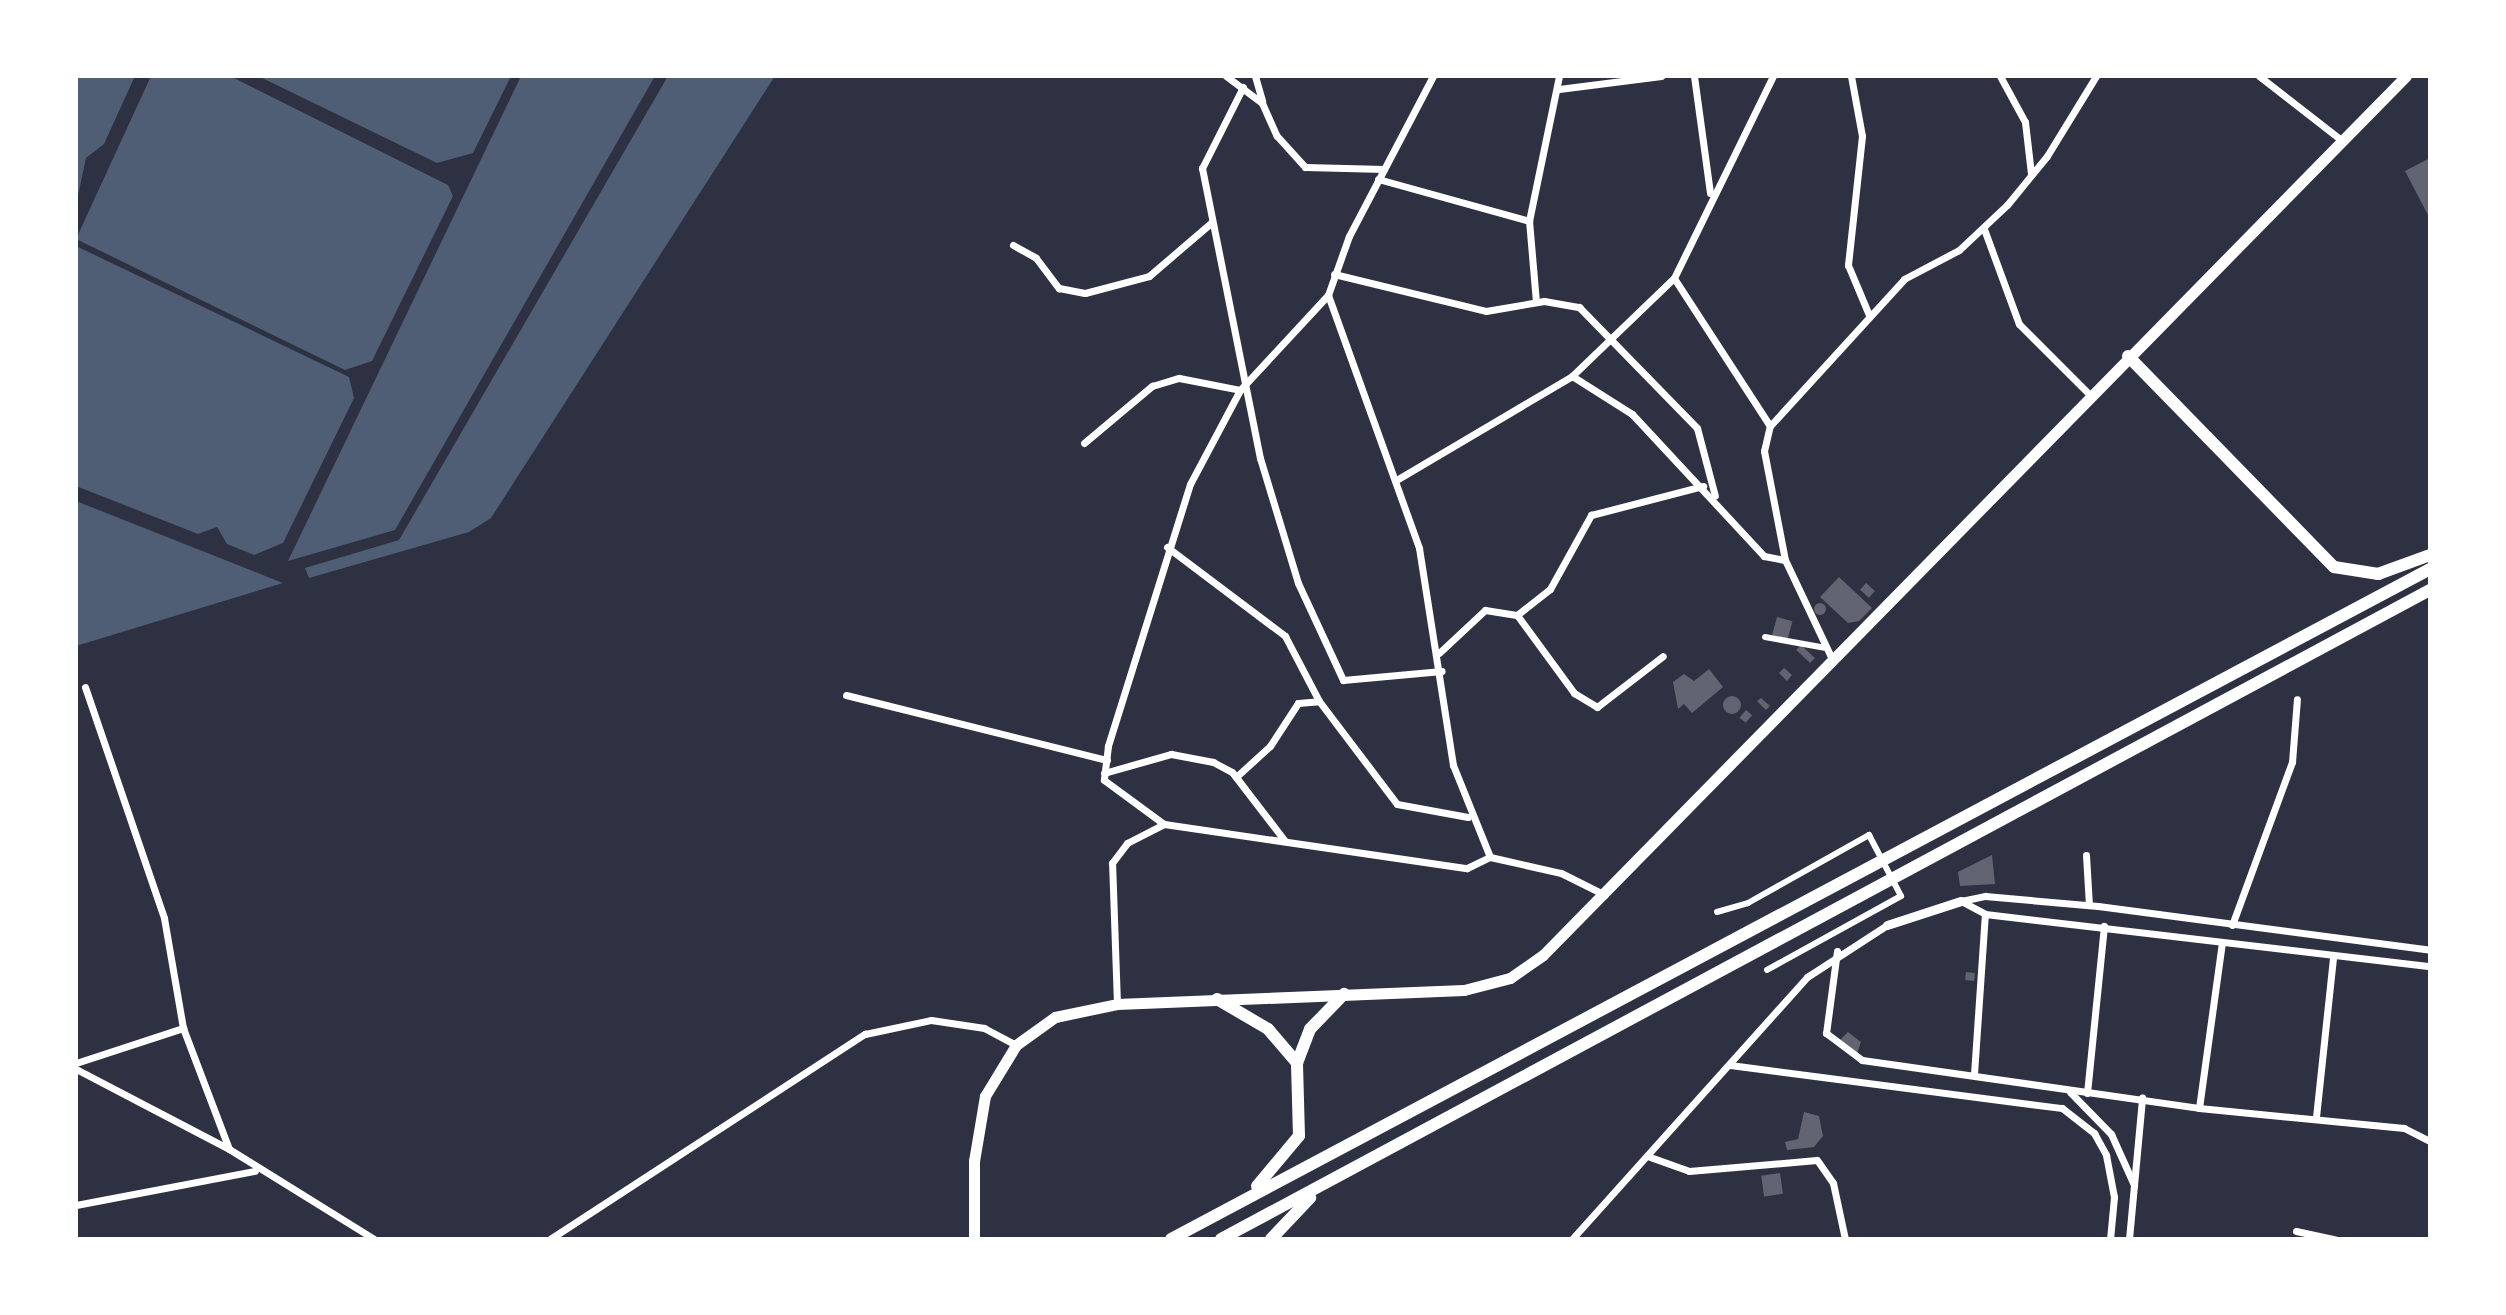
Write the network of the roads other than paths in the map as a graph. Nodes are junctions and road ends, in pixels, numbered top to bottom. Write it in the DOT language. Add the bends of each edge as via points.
graph roads {
  1 [pos="1226,76"];
  2 [pos="1255,76"];
  3 [pos="1433,76"];
  4 [pos="1559,76"];
  5 [pos="1661,76"];
  6 [pos="1694,76"];
  7 [pos="1773,76"];
  8 [pos="1851,76"];
  9 [pos="2000,76"];
  10 [pos="2096,76"];
  11 [pos="2259,76"];
  12 [pos="2406,76"];
  13 [pos="1243,87"];
  14 [pos="1559,89"];
  15 [pos="1262,103"];
  16 [pos="2340,139"];
  17 [pos="1384,169"];
  18 [pos="2031,174"];
  19 [pos="1378,179"];
  20 [pos="1711,194"];
  21 [pos="1529,221"];
  22 [pos="1212,222"];
  23 [pos="1984,229"];
  24 [pos="1013,245"];
  25 [pos="1334,274"];
  26 [pos="1674,278"];
  27 [pos="1328,295"];
  28 [pos="1536,302"];
  29 [pos="1869,315"];
  30 [pos="1616,337"];
  31 [pos="2128,356"];
  32 [pos="1572,376"];
  33 [pos="1243,388"];
  34 [pos="2091,396"];
  35 [pos="1770,426"];
  36 [pos="1084,443"];
  37 [pos="1398,479"];
  38 [pos="1703,486"];
  39 [pos="1715,496"];
  40 [pos="1167,547"];
  41 [pos="2430,555"];
  42 [pos="1785,560"];
  43 [pos="2430,569"];
  44 [pos="2430,590"];
  45 [pos="1517,615"];
  46 [pos="1765,637"];
  47 [pos="1826,648"];
  48 [pos="1439,653"];
  49 [pos="1663,656"];
  50 [pos="1833,661"];
  51 [pos="1442,671"];
  52 [pos="85,687"];
  53 [pos="846,695"];
  54 [pos="2297,699"];
  55 [pos="1319,701"];
  56 [pos="1107,760"];
  57 [pos="1104,773"];
  58 [pos="1236,777"];
  59 [pos="1468,817"];
  60 [pos="1164,824"];
  61 [pos="1285,841"];
  62 [pos="2086,855"];
  63 [pos="1490,857"];
  64 [pos="1605,895"];
  65 [pos="1961,901"];
  66 [pos="2089,905"];
  67 [pos="1717,912"];
  68 [pos="1985,914"];
  69 [pos="1887,925"];
  70 [pos="2232,925"];
  71 [pos="2104,926"];
  72 [pos="2222,943"];
  73 [pos="2430,950"];
  74 [pos="1837,951"];
  75 [pos="2333,957"];
  76 [pos="2430,966"];
  77 [pos="1767,970"];
  78 [pos="1344,994"];
  79 [pos="1217,999"];
  80 [pos="1117,1004"];
  81 [pos="183,1028"];
  82 [pos="1016,1045"];
  83 [pos="1297,1063"];
  84 [pos="1730,1065"];
  85 [pos="76,1066"];
  86 [pos="1974,1074"];
  87 [pos="2066,1090"];
  88 [pos="2087,1093"];
  89 [pos="2142,1098"];
  90 [pos="2199,1108"];
  91 [pos="2316,1117"];
  92 [pos="2429,1137"];
  93 [pos="229,1149"];
  94 [pos="1650,1157"];
  95 [pos="255,1171"];
  96 [pos="1318,1190"];
  97 [pos="2136,1191"];
  98 [pos="1235,1203"];
  99 [pos="76,1205"];
  100 [pos="2296,1231"];
  101 [pos="374,1239"];
  102 [pos="550,1239"];
  103 [pos="974,1239"];
  104 [pos="1171,1239"];
  105 [pos="1221,1239"];
  106 [pos="1271,1239"];
  107 [pos="1572,1239"];
  108 [pos="1845,1239"];
  109 [pos="2110,1239"];
  110 [pos="2129,1239"];
  111 [pos="2335,1239"];
  1 -- 13 [label="street"];
  2 -- 15 [label="street"];
  3 -- 17 [label="street"];
  4 -- 14 [label="street"];
  5 -- 14 [label="street"];
  6 -- 20 [label="street"];
  7 -- 20 [label="street"];
  8 -- 29 [label="street" via="1862,136 1848,265"];
  9 -- 18 [label="street" via="2025,122"];
  10 -- 18 [label="street"];
  11 -- 16 [label="street"];
  12 -- 16 [label="main road"];
  13 -- 15 [label="street"];
  13 -- 22 [label="street" via="1203,158"];
  14 -- 21 [label="street"];
  15 -- 17 [label="street" via="1277,136 1305,167"];
  16 -- 31 [label="main road"];
  17 -- 19 [label="street"];
  18 -- 23 [label="street"];
  19 -- 21 [label="street"];
  19 -- 25 [label="street"];
  20 -- 26 [label="street"];
  21 -- 28 [label="street"];
  22 -- 24 [label="street" via="1149,276 1094,292 1059,288 1036,258"];
  22 -- 33 [label="street"];
  23 -- 29 [label="street" via="1945,261 1904,279"];
  23 -- 34 [label="street" via="2019,324"];
  25 -- 27 [label="street"];
  25 -- 28 [label="street" via="1486,311"];
  26 -- 30 [label="street"];
  26 -- 35 [label="street"];
  27 -- 33 [label="street"];
  27 -- 37 [label="street"];
  28 -- 30 [label="street" via="1579,307"];
  29 -- 35 [label="street"];
  30 -- 32 [label="street"];
  30 -- 39 [label="street" via="1697,428"];
  31 -- 34 [label="main road"];
  31 -- 41 [label="highway" via="2334,567 2378,574"];
  32 -- 37 [label="street"];
  32 -- 38 [label="street" via="1613,398"];
  33 -- 36 [label="street" via="1179,378 1152,386"];
  33 -- 40 [label="street" via="1190,484"];
  33 -- 51 [label="street" via="1298,583 1341,677"];
  34 -- 50 [label="main road"];
  35 -- 42 [label="street" via="1764,451"];
  37 -- 48 [label="street"];
  38 -- 39 [label="street"];
  38 -- 45 [label="street" via="1591,515 1550,589"];
  39 -- 42 [label="street" via="1764,556"];
  40 -- 55 [label="street" via="1267,616"];
  40 -- 56 [label="street"];
  42 -- 47 [label="street"];
  43 -- 98 [label="highway"];
  44 -- 96 [label="highway"];
  45 -- 48 [label="street" via="1485,610"];
  45 -- 49 [label="street" via="1574,693 1597,707"];
  46 -- 47 [label="street"];
  47 -- 50 [label="street"];
  48 -- 51 [label="street"];
  50 -- 64 [label="main road"];
  51 -- 59 [label="street" via="1453,765"];
  52 -- 81 [label="street" via="164,918"];
  53 -- 56 [label="street"];
  54 -- 70 [label="street" via="2292,762"];
  55 -- 58 [label="street" via="1298,703 1270,746"];
  55 -- 59 [label="street" via="1397,804"];
  56 -- 57 [label="street"];
  57 -- 58 [label="street" via="1171,754 1213,762"];
  57 -- 60 [label="street" via="1120,795"];
  58 -- 61 [label="street"];
  59 -- 63 [label="street"];
  60 -- 61 [label="street"];
  60 -- 80 [label="street" via="1127,843 1112,863"];
  61 -- 63 [label="street" via="1467,868"];
  62 -- 66 [label="street"];
  63 -- 64 [label="street" via="1561,873"];
  64 -- 78 [label="main road" via="1510,978 1464,990"];
  65 -- 66 [label="street" via="1985,896"];
  65 -- 68 [label="street"];
  65 -- 69 [label="street"];
  66 -- 70 [label="street"];
  67 -- 77 [label="street" via="1869,835 1901,896"];
  68 -- 71 [label="street"];
  68 -- 86 [label="street"];
  69 -- 74 [label="street"];
  70 -- 73 [label="street"];
  71 -- 72 [label="street"];
  71 -- 88 [label="street"];
  72 -- 75 [label="street"];
  72 -- 90 [label="street"];
  74 -- 84 [label="street"];
  74 -- 86 [label="street" via="1824,1023 1830,1041 1862,1060"];
  75 -- 76 [label="street"];
  75 -- 91 [label="street"];
  78 -- 79 [label="main road"];
  78 -- 83 [label="highway" via="1310,1029"];
  79 -- 80 [label="main road"];
  79 -- 83 [label="highway" via="1268,1029"];
  80 -- 82 [label="main road" via="1055,1017"];
  81 -- 85 [label="street"];
  81 -- 93 [label="street"];
  82 -- 102 [label="street" via="984,1028 931,1020 865,1034"];
  82 -- 103 [label="main road" via="995,1073 979,1116"];
  83 -- 98 [label="highway" via="1299,1136 1282,1165"];
  84 -- 94 [label="street"];
  84 -- 109 [label="street" via="2062,1108 2094,1133 2106,1155 2114,1197"];
  85 -- 93 [label="street"];
  86 -- 87 [label="street"];
  87 -- 88 [label="street"];
  87 -- 97 [label="street" via="2111,1134"];
  88 -- 89 [label="street"];
  89 -- 90 [label="street"];
  89 -- 97 [label="street"];
  90 -- 91 [label="street"];
  91 -- 92 [label="street" via="2404,1128"];
  93 -- 95 [label="street"];
  94 -- 107 [label="street"];
  94 -- 108 [label="street" via="1689,1171 1817,1160 1833,1183"];
  95 -- 99 [label="street"];
  95 -- 101 [label="street"];
  96 -- 105 [label="highway"];
  96 -- 106 [label="highway"];
  97 -- 110 [label="street"];
  98 -- 104 [label="highway"];
  100 -- 111 [label="street"];
}
